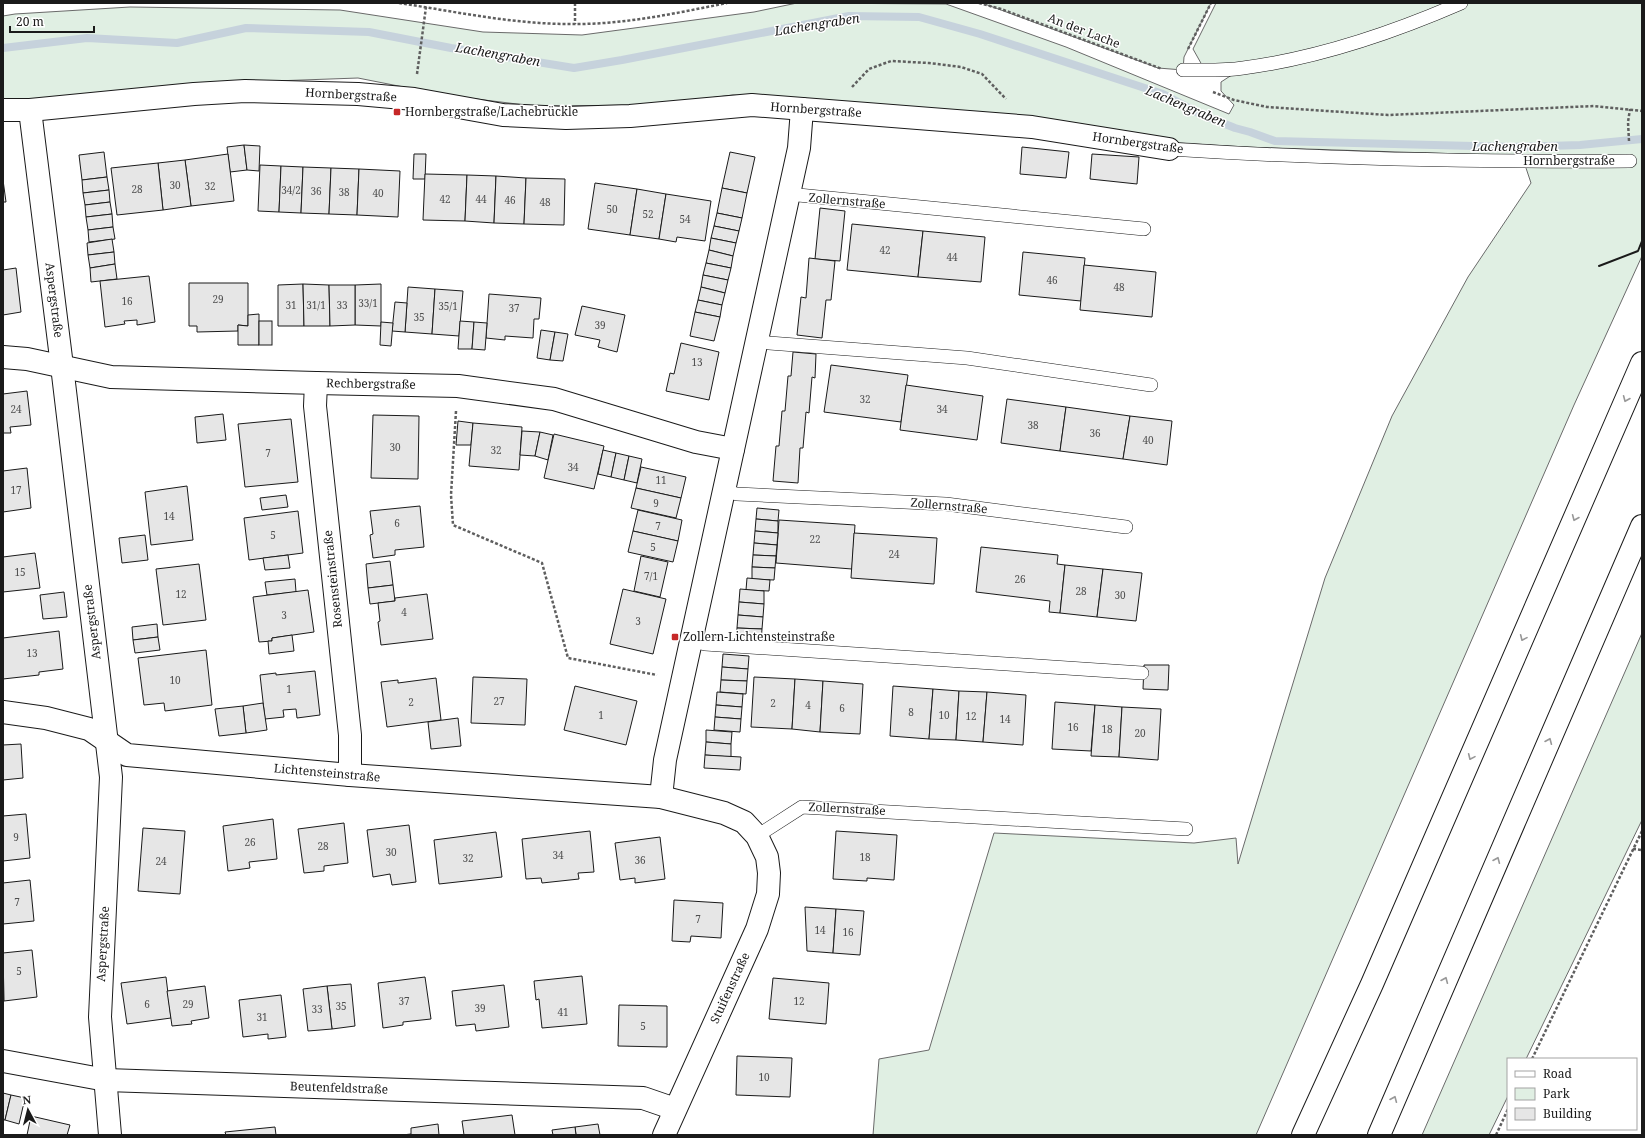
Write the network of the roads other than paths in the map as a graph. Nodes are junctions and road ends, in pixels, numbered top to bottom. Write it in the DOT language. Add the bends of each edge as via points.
graph roads {
  1 [pos="1461,3"];
  2 [pos="1183,70"];
  3 [pos="802,109"];
  4 [pos="3,110"];
  5 [pos="30,110"];
  6 [pos="1169,149"];
  7 [pos="1630,161"];
  8 [pos="788,194"];
  9 [pos="1144,229"];
  10 [pos="757,340"];
  11 [pos="3,357"];
  12 [pos="1642,363"];
  13 [pos="62,366"];
  14 [pos="316,383"];
  15 [pos="1151,386"];
  16 [pos="733,450"];
  17 [pos="724,491"];
  18 [pos="1126,526"];
  19 [pos="1642,526"];
  20 [pos="691,641"];
  21 [pos="1142,673"];
  22 [pos="3,712"];
  23 [pos="108,742"];
  24 [pos="350,775"];
  25 [pos="661,797"];
  26 [pos="1186,829"];
  27 [pos="757,836"];
  28 [pos="3,1061"];
  29 [pos="106,1080"];
  30 [pos="675,1109"];
  31 [pos="110,1135"];
  32 [pos="664,1135"];
  33 [pos="1304,1135"];
  34 [pos="1379,1135"];
  1 -- 2 [label="lane" via="1401,28 1311,55 1242,68"];
  3 -- 5 [label="main road, Hornbergstraße" via="746,105 630,116 566,118 503,115 414,99 358,94 245,91"];
  3 -- 6 [label="main road, Hornbergstraße" via="1032,127"];
  3 -- 8 [label="main road" via="799,148"];
  4 -- 5 [label="main road, Hornbergstraße"];
  5 -- 13 [label="main road, Aspergstraße"];
  6 -- 7 [label="lane, Hornbergstraße" via="1245,154 1526,162"];
  8 -- 9 [label="lane, Zollernstraße"];
  8 -- 10 [label="main road"];
  10 -- 15 [label="lane" via="967,358"];
  10 -- 16 [label="main road"];
  11 -- 13 [label="main road, Rechbergstraße"];
  12 -- 33 [label="main road, one-way"];
  13 -- 14 [label="main road, Rechbergstraße" via="111,376"];
  13 -- 23 [label="main road, Aspergstraße" via="102,710"];
  14 -- 16 [label="main road, Rechbergstraße" via="458,386 554,399 696,442"];
  14 -- 24 [label="main road, Rosensteinstraße" via="315,406 350,735"];
  16 -- 17 [label="main road"];
  17 -- 18 [label="lane, Zollernstraße" via="737,494 946,504"];
  17 -- 20 [label="main road"];
  34 -- 19 [label="main road, one-way"];
  20 -- 21 [label="lane" via="705,644"];
  20 -- 25 [label="main road" via="665,760"];
  22 -- 23 [label="main road, Lichtensteinstraße" via="46,718 89,729"];
  23 -- 24 [label="main road, Lichtensteinstraße" via="127,755"];
  23 -- 29 [label="main road, Aspergstraße" via="111,777 100,1017"];
  24 -- 25 [label="main road, Lichtensteinstraße"];
  25 -- 27 [label="main road" via="724,813 744,822"];
  26 -- 27 [label="lane, Zollernstraße" via="802,807"];
  27 -- 30 [label="main road, Stuifenstraße" via="767,857 768,894 757,929"];
  28 -- 29 [label="main road, Beutenfeldstraße"];
  29 -- 30 [label="main road, Beutenfeldstraße" via="643,1098"];
  29 -- 31 [label="main road, Aspergstraße"];
  30 -- 32 [label="main road, Stuifenstraße"];
}
